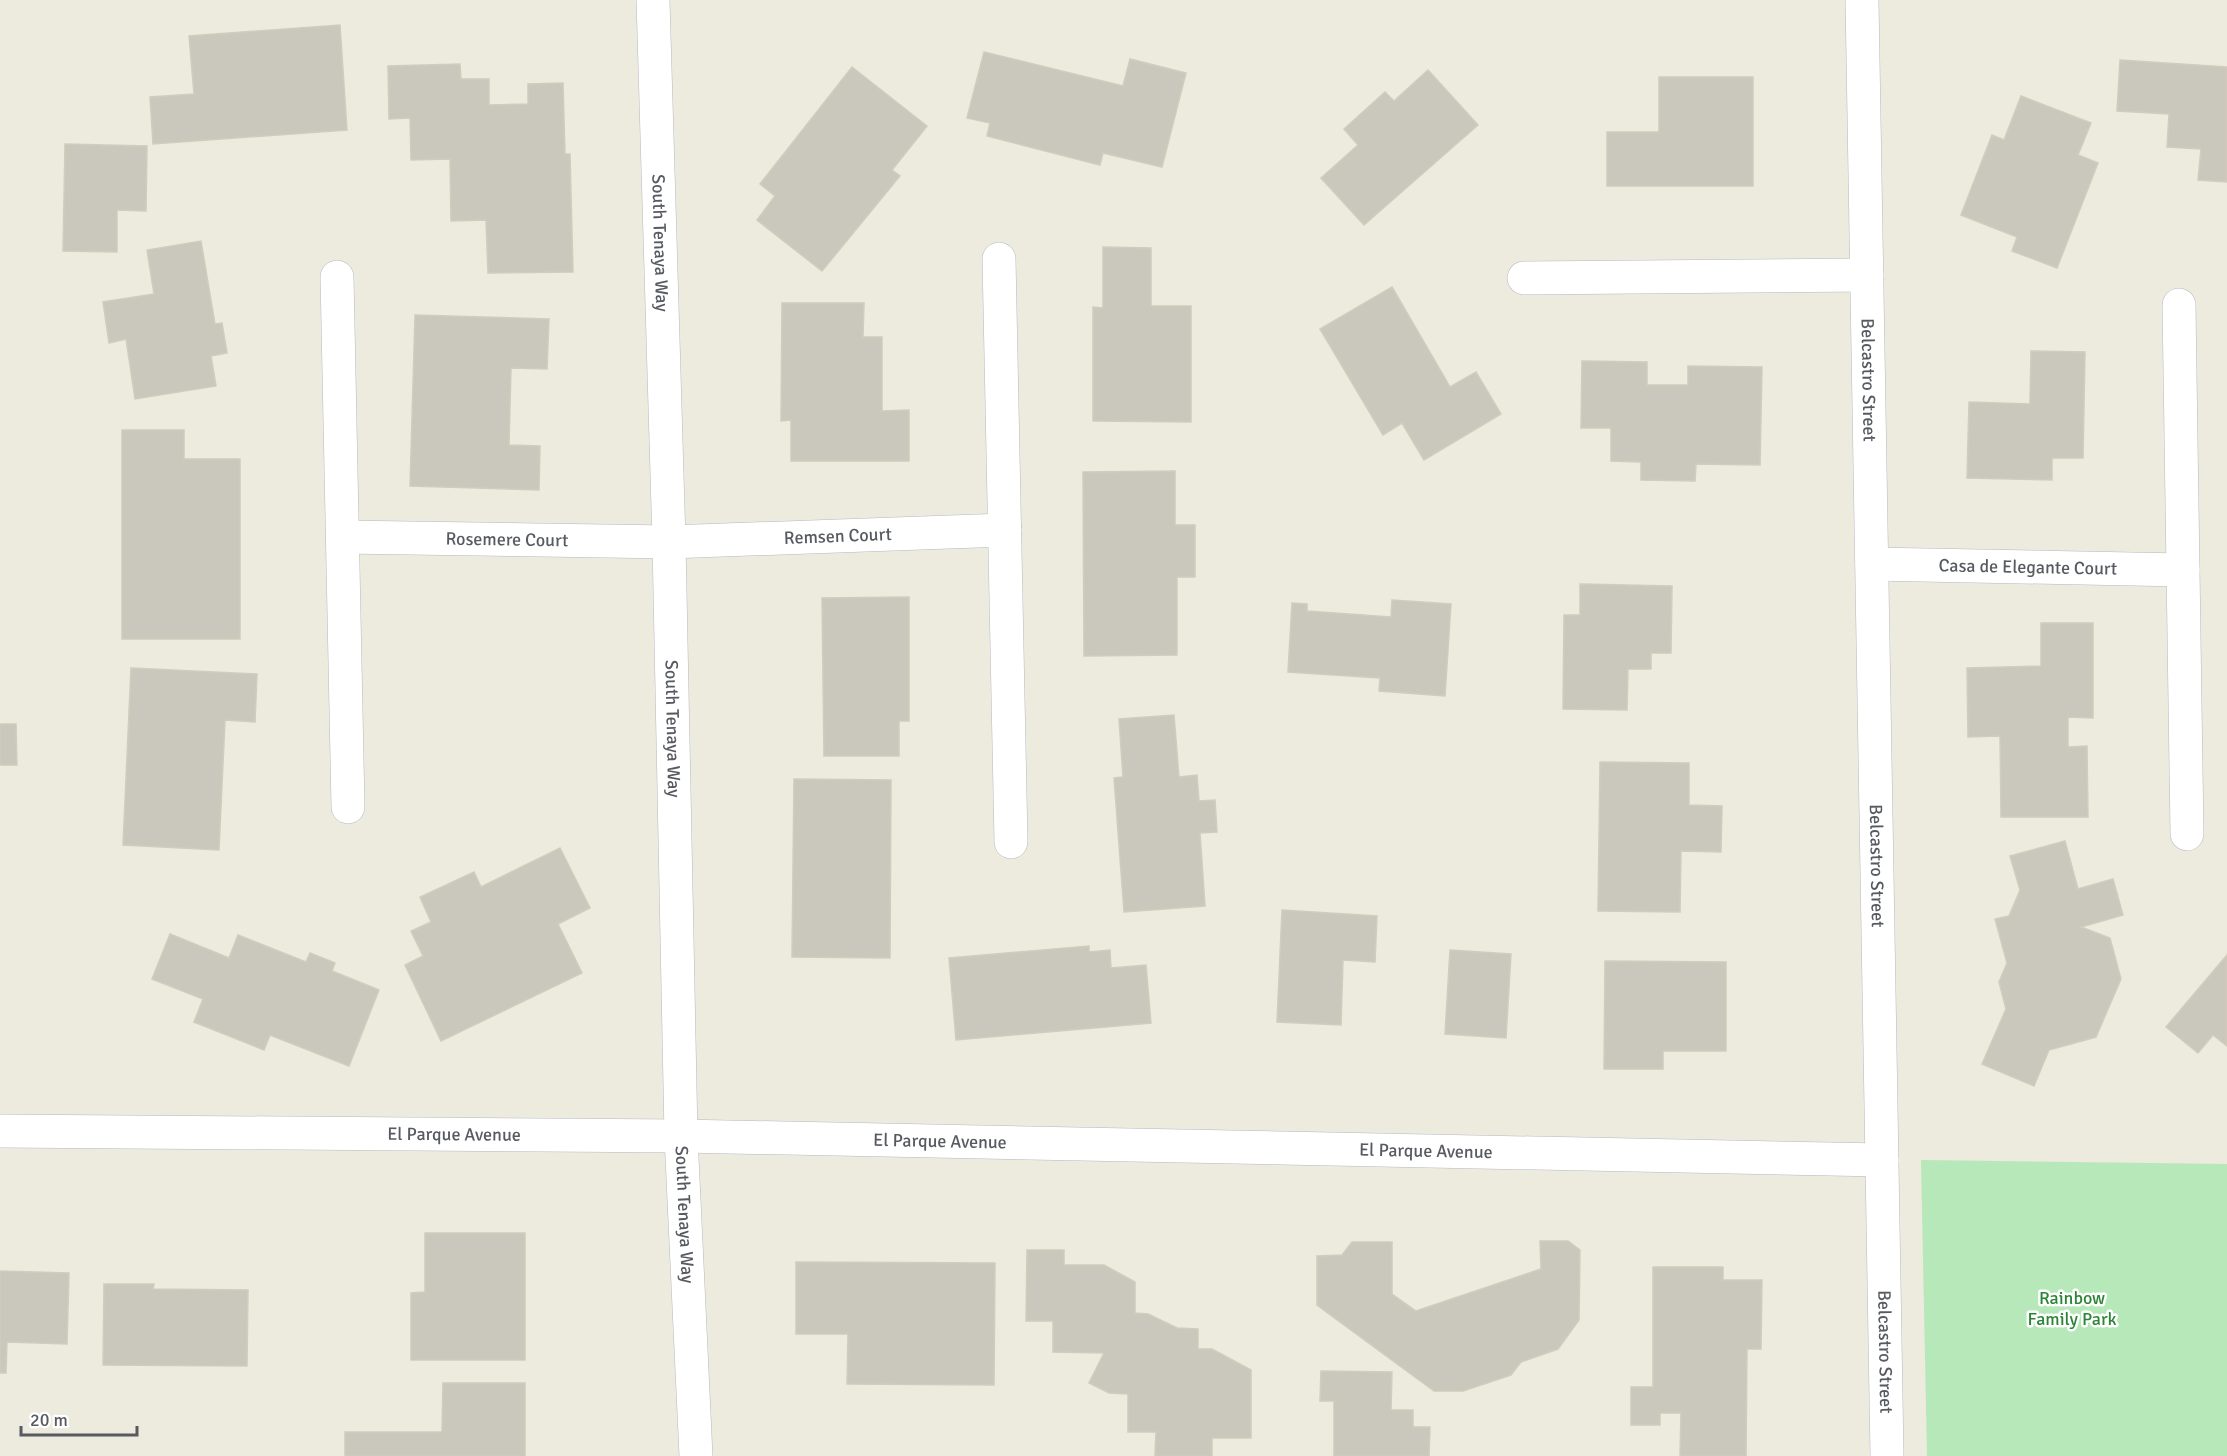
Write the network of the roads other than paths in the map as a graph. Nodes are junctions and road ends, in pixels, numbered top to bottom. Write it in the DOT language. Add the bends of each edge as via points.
graph roads {
  1 [pos="653,0"];
  2 [pos="1862,0"];
  3 [pos="999,259"];
  4 [pos="1867,274"];
  5 [pos="337,277"];
  6 [pos="1524,278"];
  7 [pos="2179,305"];
  8 [pos="1005,530"];
  9 [pos="343,537"];
  10 [pos="669,542"];
  11 [pos="1872,564"];
  12 [pos="2183,570"];
  13 [pos="348,807"];
  14 [pos="2187,834"];
  15 [pos="1011,842"];
  16 [pos="0,1131"];
  17 [pos="681,1137"];
  18 [pos="1882,1160"];
  19 [pos="696,1456"];
  20 [pos="1887,1456"];
  1 -- 10 [label="street, South Tenaya Way"];
  2 -- 4 [label="street, Belcastro Street"];
  3 -- 8 [label="street"];
  4 -- 6 [label="street"];
  4 -- 11 [label="street, Belcastro Street"];
  5 -- 9 [label="street"];
  7 -- 12 [label="street"];
  8 -- 10 [label="street, Remsen Court"];
  8 -- 15 [label="street"];
  9 -- 10 [label="street, Rosemere Court"];
  9 -- 13 [label="street"];
  10 -- 17 [label="street, South Tenaya Way"];
  11 -- 12 [label="street, Casa de Elegante Court"];
  11 -- 18 [label="street, Belcastro Street"];
  12 -- 14 [label="street"];
  16 -- 17 [label="street, El Parque Avenue"];
  17 -- 18 [label="street, El Parque Avenue"];
  17 -- 19 [label="street, South Tenaya Way"];
  18 -- 20 [label="street, Belcastro Street"];
}
